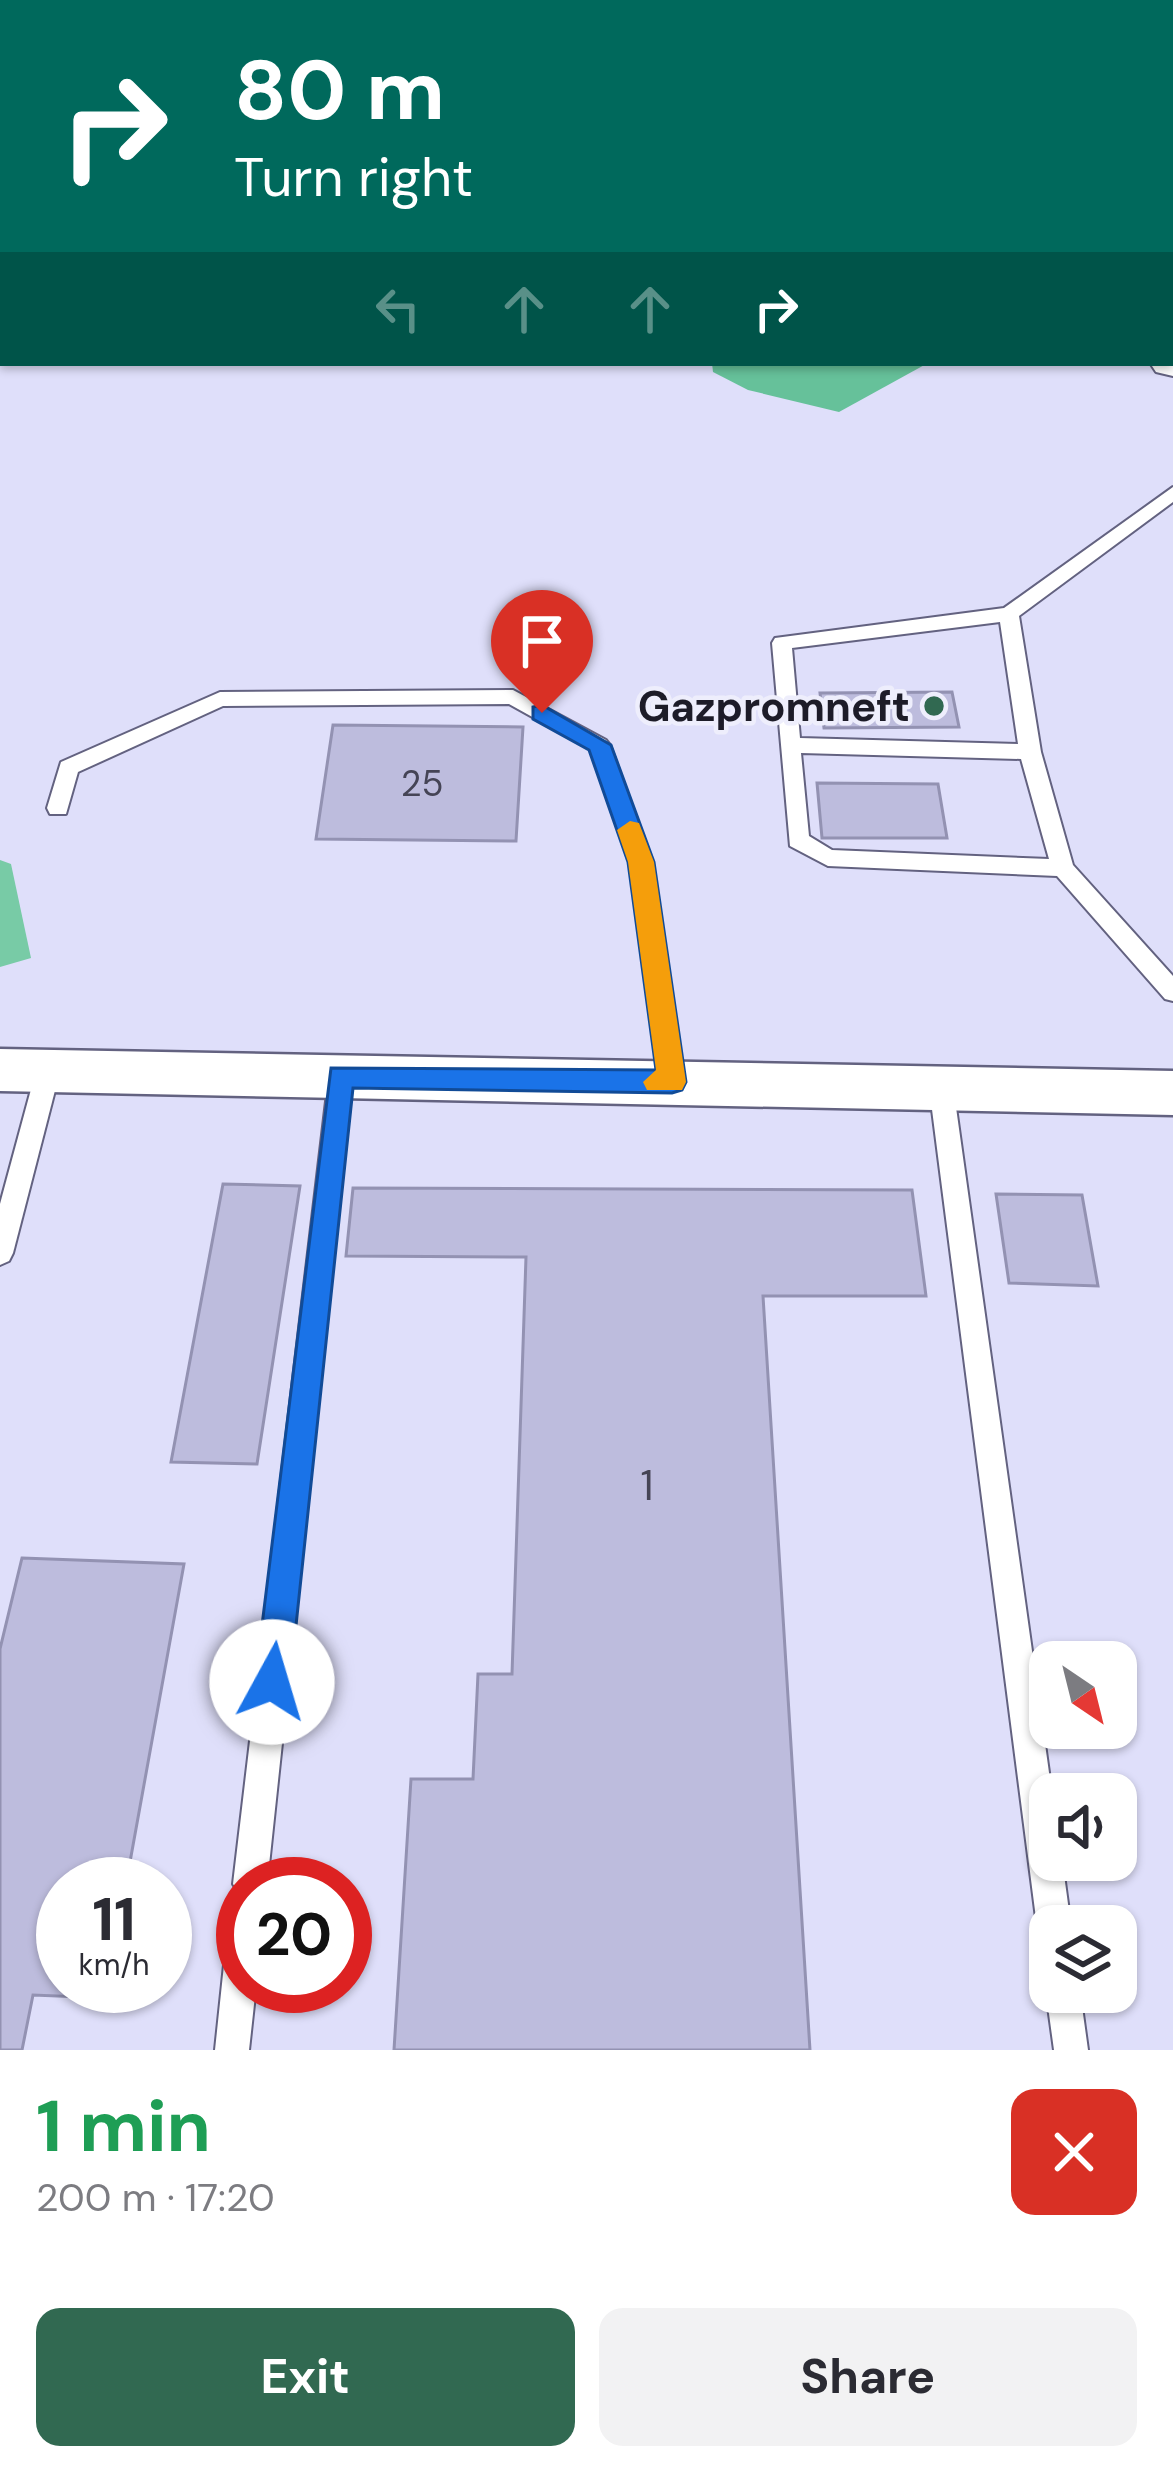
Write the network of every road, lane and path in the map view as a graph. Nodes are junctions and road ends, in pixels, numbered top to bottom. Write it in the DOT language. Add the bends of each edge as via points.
graph roads {
  1 [pos="1173,493"];
  2 [pos="1009,614"];
  3 [pos="790,745"];
  4 [pos="1030,752"];
  5 [pos="58,808"];
  6 [pos="1063,868"];
  7 [pos="1173,992"];
  8 [pos="24,1071"];
  9 [pos="340,1076"];
  10 [pos="672,1082"];
  11 [pos="941,1086"];
  12 [pos="1173,1094"];
  13 [pos="0,1253"];
  14 [pos="253,1857"];
  15 [pos="1051,1905"];
  16 [pos="236,2013"];
  17 [pos="1067,2013"];
  18 [pos="232,2050"];
  19 [pos="1071,2050"];
  1 -- 2 [label="lane"];
  2 -- 3 [label="lane" via="782,643"];
  2 -- 4 [label="lane"];
  3 -- 4 [label="lane"];
  3 -- 6 [label="lane" via="798,840 828,858"];
  4 -- 6 [label="lane"];
  5 -- 10 [label="lane" via="69,767 220,699 513,697 599,745 641,862"];
  6 -- 7 [label="lane"];
  8 -- 9 [label="street"];
  8 -- 13 [label="lane"];
  9 -- 10 [label="street"];
  9 -- 14 [label="lane"];
  10 -- 11 [label="street"];
  11 -- 12 [label="street"];
  11 -- 15 [label="lane"];
  16 -- 18 [label="lane"];
  17 -- 19 [label="lane"];
}
